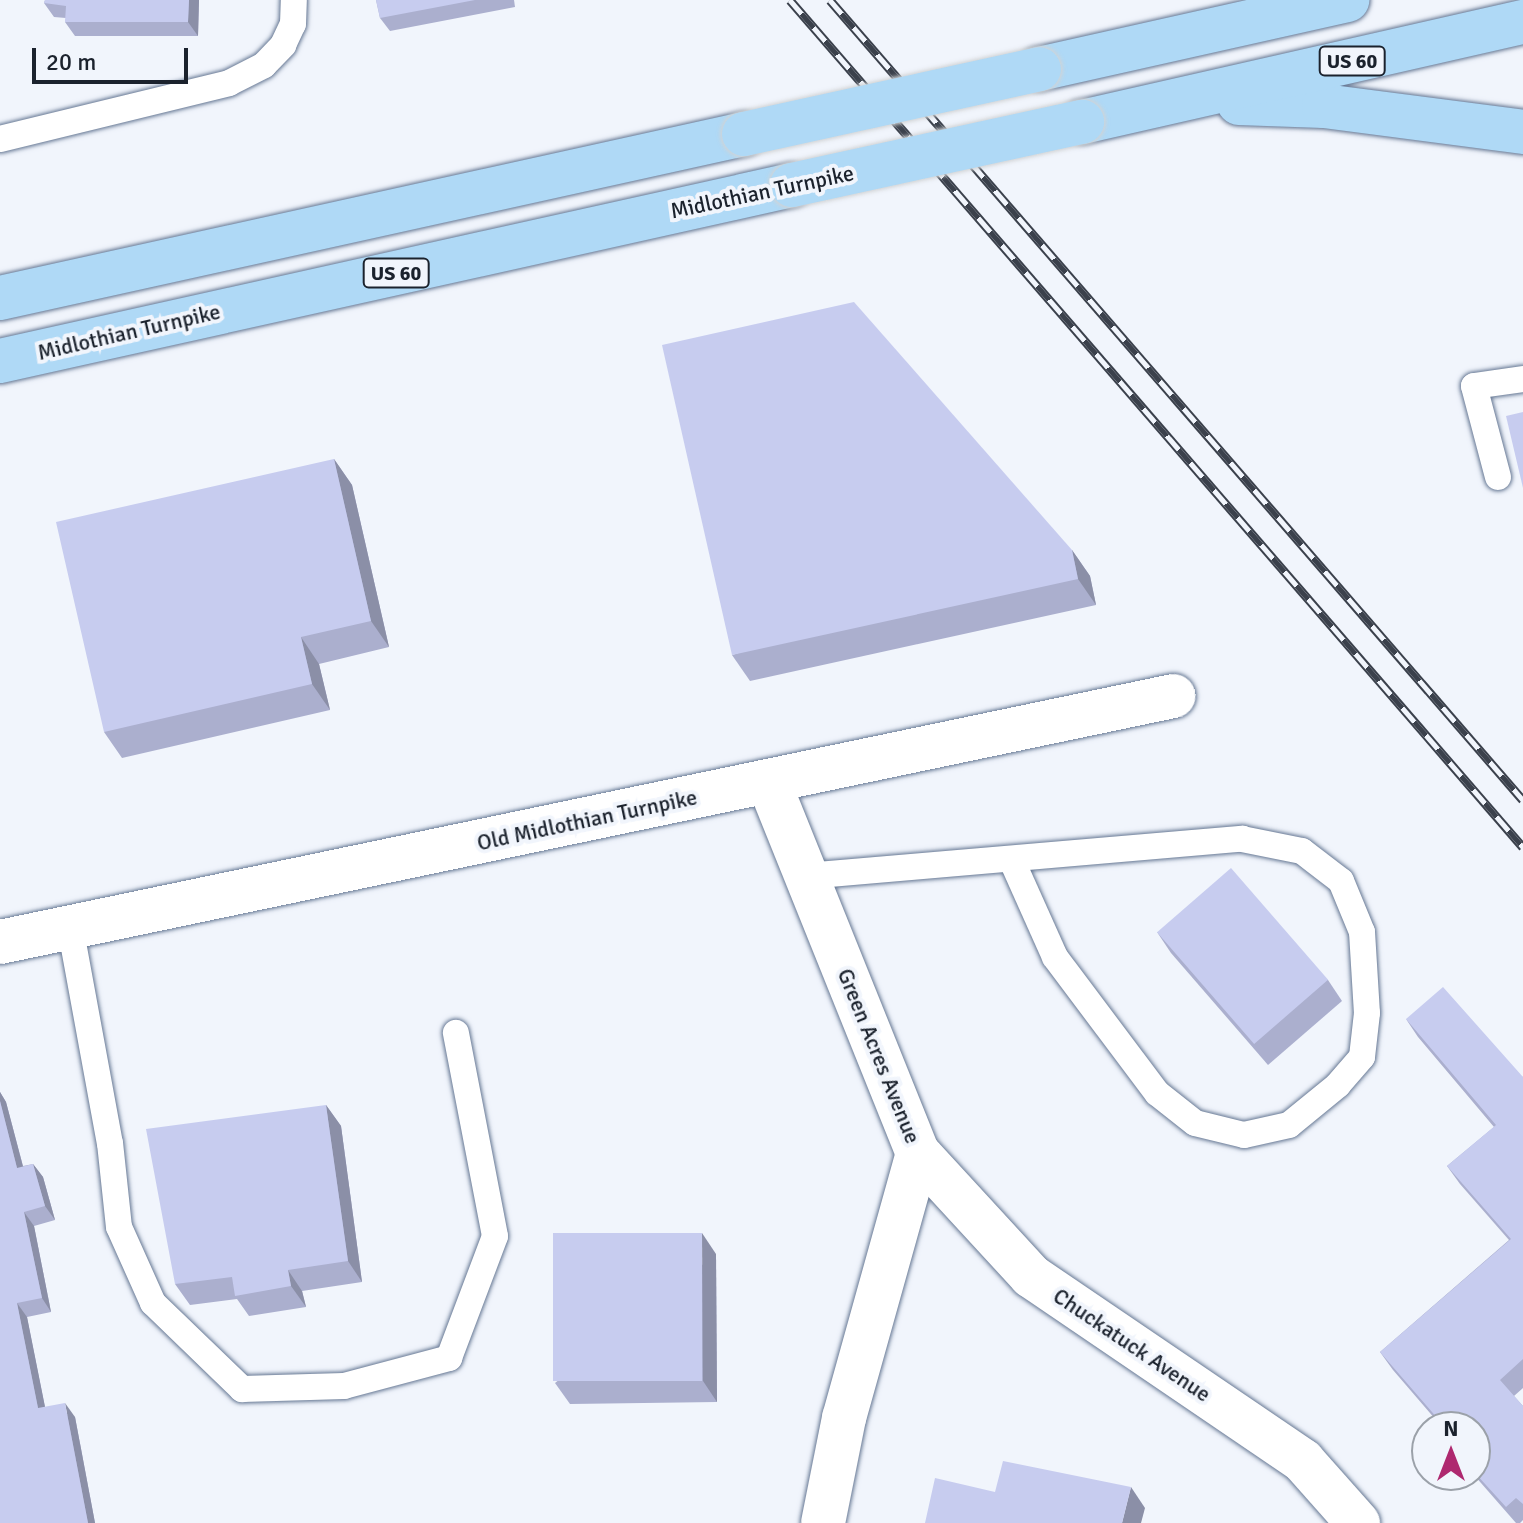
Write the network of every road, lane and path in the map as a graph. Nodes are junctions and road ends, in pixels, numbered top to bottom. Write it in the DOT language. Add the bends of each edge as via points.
graph roads {
  1 [pos="294,0"];
  2 [pos="1213,0"];
  3 [pos="1347,0"];
  4 [pos="1523,22"];
  5 [pos="1137,45"];
  6 [pos="1180,101"];
  7 [pos="1523,132"];
  8 [pos="0,139"];
  9 [pos="0,298"];
  10 [pos="0,361"];
  11 [pos="1523,379"];
  12 [pos="1498,477"];
  13 [pos="1173,696"];
  14 [pos="769,783"];
  15 [pos="1012,861"];
  16 [pos="806,876"];
  17 [pos="70,926"];
  18 [pos="0,942"];
  19 [pos="456,1033"];
  20 [pos="918,1153"];
  21 [pos="823,1523"];
  22 [pos="1358,1523"];
  1 -- 8 [label="lane" via="293,24 283,45 264,65 229,83"];
  2 -- 5 [label="main road"];
  3 -- 5 [label="main road"];
  4 -- 6 [label="main road, Midlothian Turnpike / US 60"];
  5 -- 9 [label="main road, bridge"];
  6 -- 7 [label="main road" via="1324,106"];
  6 -- 10 [label="main road, Midlothian Turnpike / US 60, bridge"];
  11 -- 12 [label="lane" via="1474,386"];
  13 -- 14 [label="street, Old Midlothian Turnpike"];
  14 -- 16 [label="street, Green Acres Avenue"];
  14 -- 17 [label="street, Old Midlothian Turnpike"];
  15 -- 15 [label="lane" via="1242,839 1302,851 1341,881 1362,932 1367,1013 1362,1057 1338,1085 1289,1125 1244,1135 1195,1123 1157,1093 1055,957"];
  15 -- 16 [label="lane"];
  16 -- 20 [label="street, Green Acres Avenue"];
  17 -- 18 [label="street, Old Midlothian Turnpike"];
  17 -- 19 [label="lane" via="110,1143 119,1227 153,1303 242,1389 344,1386 449,1358 495,1236"];
  20 -- 21 [label="street, Green Acres Avenue" via="844,1418"];
  20 -- 22 [label="street, Chuckatuck Avenue" via="1031,1276 1303,1461"];
}
